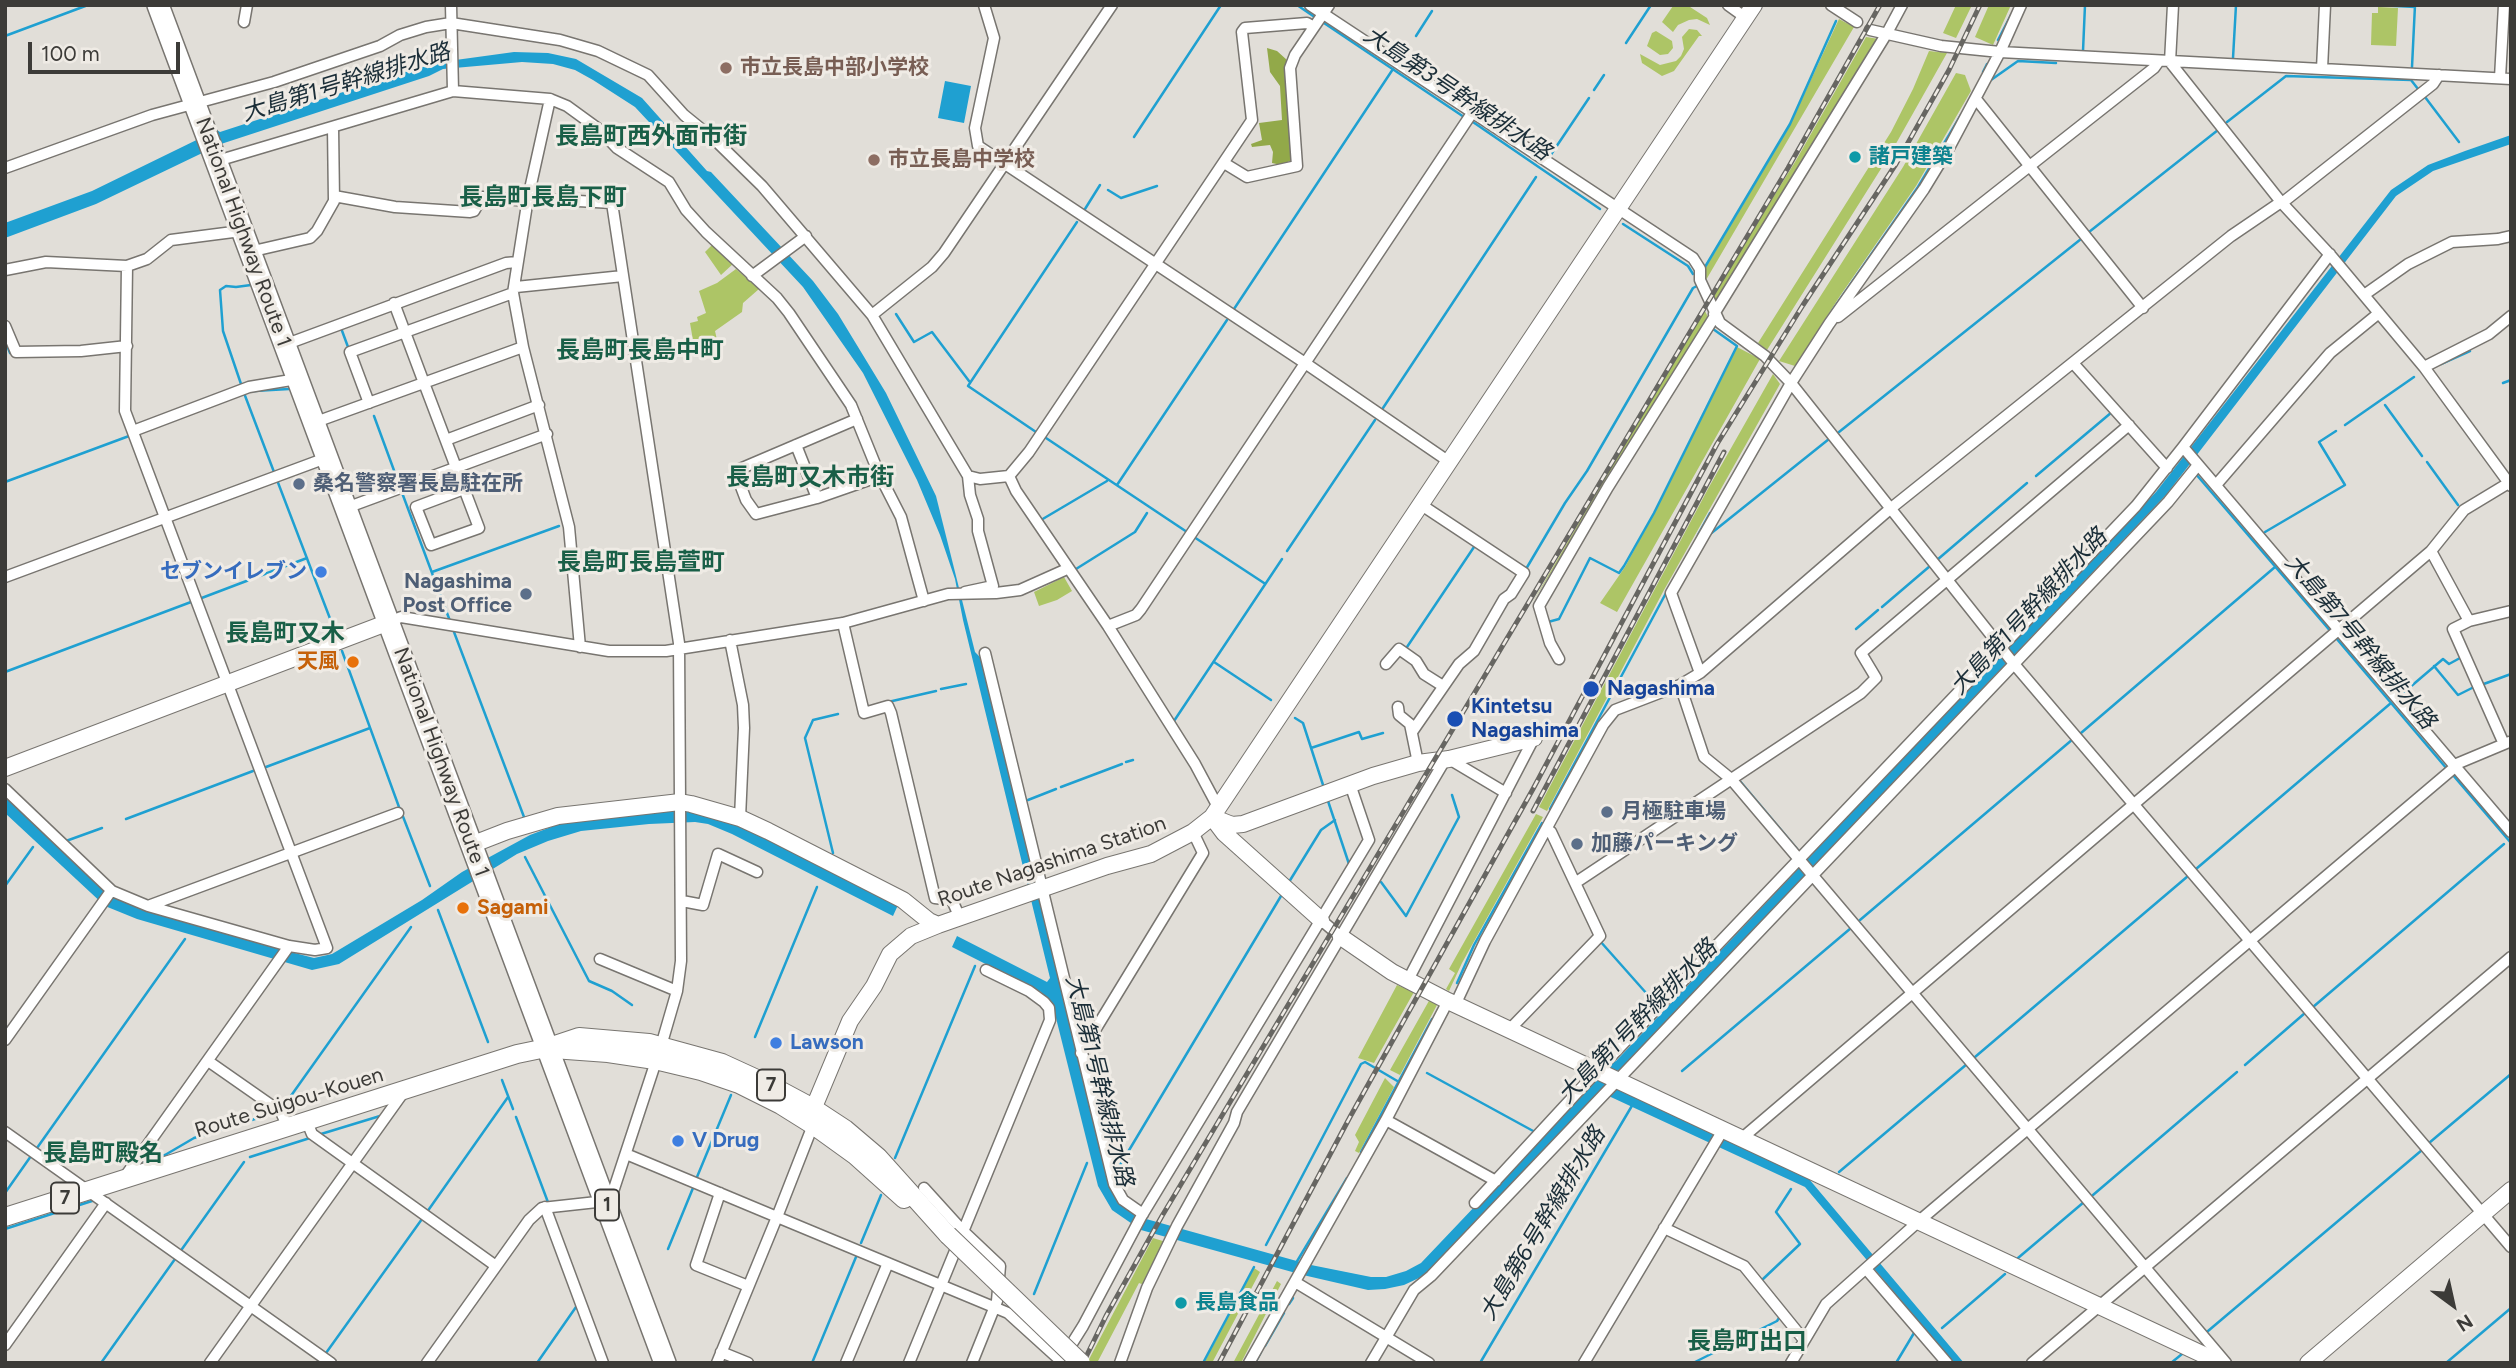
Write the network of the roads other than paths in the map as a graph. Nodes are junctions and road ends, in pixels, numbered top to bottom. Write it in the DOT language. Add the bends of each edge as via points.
graph roads {
  1 [pos="158,5"];
  2 [pos="247,5"];
  3 [pos="451,5"];
  4 [pos="985,5"];
  5 [pos="1112,5"];
  6 [pos="1310,5"];
  7 [pos="1728,5"];
  8 [pos="1831,5"];
  9 [pos="1902,5"];
  10 [pos="2021,5"];
  11 [pos="2173,5"];
  12 [pos="2325,5"];
  13 [pos="2504,5"];
  14 [pos="1750,11"];
  15 [pos="1321,17"];
  16 [pos="244,22"];
  17 [pos="1857,22"];
  18 [pos="451,23"];
  19 [pos="1870,30"];
  20 [pos="1887,33"];
  21 [pos="2000,52"];
  22 [pos="2164,62"];
  23 [pos="2322,69"];
  24 [pos="2439,75"];
  25 [pos="2505,78"];
  26 [pos="453,86"];
  27 [pos="550,99"];
  28 [pos="1976,99"];
  29 [pos="195,102"];
  30 [pos="1469,117"];
  31 [pos="333,127"];
  32 [pos="216,158"];
  33 [pos="1224,163"];
  34 [pos="1006,164"];
  35 [pos="5,167"];
  36 [pos="2029,167"];
  37 [pos="334,196"];
  38 [pos="528,199"];
  39 [pos="2282,202"];
  40 [pos="1618,210"];
  41 [pos="242,231"];
  42 [pos="806,236"];
  43 [pos="2511,236"];
  44 [pos="249,252"];
  45 [pos="2335,260"];
  46 [pos="517,262"];
  47 [pos="1156,265"];
  48 [pos="127,266"];
  49 [pos="5,270"];
  50 [pos="622,276"];
  51 [pos="752,276"];
  52 [pos="514,290"];
  53 [pos="2364,295"];
  54 [pos="394,303"];
  55 [pos="2143,308"];
  56 [pos="2379,313"];
  57 [pos="872,315"];
  58 [pos="1714,315"];
  59 [pos="2511,316"];
  60 [pos="1829,324"];
  61 [pos="5,326"];
  62 [pos="405,332"];
  63 [pos="284,345"];
  64 [pos="127,346"];
  65 [pos="523,347"];
  66 [pos="1305,363"];
  67 [pos="2073,363"];
  68 [pos="2424,367"];
  69 [pos="297,379"];
  70 [pos="424,383"];
  71 [pos="1791,383"];
  72 [pos="369,403"];
  73 [pos="539,405"];
  74 [pos="858,419"];
  75 [pos="313,423"];
  76 [pos="2129,425"];
  77 [pos="132,431"];
  78 [pos="547,434"];
  79 [pos="446,440"];
  80 [pos="796,445"];
  81 [pos="2185,449"];
  82 [pos="326,458"];
  83 [pos="1448,461"];
  84 [pos="2195,466"];
  85 [pos="456,468"];
  86 [pos="2167,468"];
  87 [pos="880,476"];
  88 [pos="968,476"];
  89 [pos="1009,476"];
  90 [pos="2216,485"];
  91 [pos="2509,485"];
  92 [pos="464,489"];
  93 [pos="817,498"];
  94 [pos="1420,504"];
  95 [pos="346,508"];
  96 [pos="1890,509"];
  97 [pos="165,517"];
  98 [pos="2431,551"];
  99 [pos="1067,569"];
  100 [pos="5,577"];
  101 [pos="1949,579"];
  102 [pos="960,593"];
  103 [pos="924,601"];
  104 [pos="2511,611"];
  105 [pos="389,621"];
  106 [pos="2469,621"];
  107 [pos="843,623"];
  108 [pos="1108,626"];
  109 [pos="2335,634"];
  110 [pos="730,639"];
  111 [pos="580,647"];
  112 [pos="678,649"];
  113 [pos="2002,649"];
  114 [pos="985,653"];
  115 [pos="1559,659"];
  116 [pos="2014,663"];
  117 [pos="1386,664"];
  118 [pos="1700,673"];
  119 [pos="227,682"];
  120 [pos="1679,685"];
  121 [pos="1443,686"];
  122 [pos="1398,707"];
  123 [pos="1412,732"];
  124 [pos="1534,738"];
  125 [pos="2508,743"];
  126 [pos="1447,759"];
  127 [pos="1418,763"];
  128 [pos="5,768"];
  129 [pos="2452,769"];
  130 [pos="1731,779"];
  131 [pos="1350,784"];
  132 [pos="5,789"];
  133 [pos="1506,793"];
  134 [pos="2135,804"];
  135 [pos="680,805"];
  136 [pos="1215,812"];
  137 [pos="398,813"];
  138 [pos="740,818"];
  139 [pos="1547,829"];
  140 [pos="1193,832"];
  141 [pos="2511,832"];
  142 [pos="291,852"];
  143 [pos="477,860"];
  144 [pos="1801,861"];
  145 [pos="757,872"];
  146 [pos="1812,875"];
  147 [pos="1575,883"];
  148 [pos="1042,890"];
  149 [pos="111,891"];
  150 [pos="682,901"];
  151 [pos="148,906"];
  152 [pos="960,918"];
  153 [pos="1321,920"];
  154 [pos="938,925"];
  155 [pos="1341,937"];
  156 [pos="2251,941"];
  157 [pos="288,947"];
  158 [pos="2511,957"];
  159 [pos="600,958"];
  160 [pos="986,970"];
  161 [pos="1408,980"];
  162 [pos="677,991"];
  163 [pos="1913,992"];
  164 [pos="1452,1002"];
  165 [pos="1070,1015"];
  166 [pos="1052,1019"];
  167 [pos="1510,1029"];
  168 [pos="5,1040"];
  169 [pos="546,1048"];
  170 [pos="658,1053"];
  171 [pos="1081,1053"];
  172 [pos="208,1061"];
  173 [pos="1608,1077"];
  174 [pos="2368,1078"];
  175 [pos="405,1090"];
  176 [pos="812,1118"];
  177 [pos="1386,1120"];
  178 [pos="307,1122"];
  179 [pos="288,1128"];
  180 [pos="2028,1129"];
  181 [pos="5,1132"];
  182 [pos="1721,1133"];
  183 [pos="1741,1139"];
  184 [pos="626,1154"];
  185 [pos="353,1163"];
  186 [pos="124,1178"];
  187 [pos="1496,1181"];
  188 [pos="924,1188"];
  189 [pos="88,1190"];
  190 [pos="2511,1190"];
  191 [pos="720,1193"];
  192 [pos="106,1203"];
  193 [pos="1475,1203"];
  194 [pos="607,1204"];
  195 [pos="548,1206"];
  196 [pos="2483,1214"];
  197 [pos="1142,1215"];
  198 [pos="5,1217"];
  199 [pos="777,1217"];
  200 [pos="1919,1221"];
  201 [pos="1664,1228"];
  202 [pos="956,1233"];
  203 [pos="2511,1247"];
  204 [pos="888,1263"];
  205 [pos="496,1266"];
  206 [pos="1871,1266"];
  207 [pos="2145,1266"];
  208 [pos="1296,1279"];
  209 [pos="941,1285"];
  210 [pos="748,1286"];
  211 [pos="250,1305"];
  212 [pos="2098,1306"];
  213 [pos="994,1307"];
  214 [pos="1386,1337"];
  215 [pos="1804,1340"];
  216 [pos="5,1345"];
  217 [pos="719,1357"];
  218 [pos="1061,1362"];
  219 [pos="210,1363"];
  220 [pos="331,1363"];
  221 [pos="427,1363"];
  222 [pos="603,1363"];
  223 [pos="665,1363"];
  224 [pos="748,1363"];
  225 [pos="846,1363"];
  226 [pos="909,1363"];
  227 [pos="972,1363"];
  228 [pos="1080,1363"];
  229 [pos="1120,1363"];
  230 [pos="1249,1363"];
  231 [pos="1371,1363"];
  232 [pos="1429,1363"];
  233 [pos="1584,1363"];
  234 [pos="1791,1363"];
  235 [pos="1947,1363"];
  236 [pos="2032,1363"];
  237 [pos="2223,1363"];
  238 [pos="2308,1363"];
  1 -- 29 [label="highway, National Highway Route 1 / 1"];
  2 -- 16 [label="street"];
  3 -- 18 [label="street"];
  4 -- 34 [label="street" via="994,38 974,136 978,146"];
  5 -- 34 [label="street"];
  6 -- 15 [label="street"];
  7 -- 14 [label="street"];
  8 -- 17 [label="street"];
  9 -- 20 [label="street"];
  10 -- 21 [label="street"];
  11 -- 22 [label="street"];
  12 -- 23 [label="street"];
  13 -- 25 [label="street"];
  14 -- 40 [label="street, Route Nagashima Station"];
  15 -- 30 [label="street"];
  15 -- 33 [label="street" via="1242,32 1252,120"];
  15 -- 33 [label="street" via="1290,68 1297,166 1247,177"];
  18 -- 26 [label="street"];
  18 -- 29 [label="street" via="400,35 252,89"];
  18 -- 42 [label="street" via="571,43 648,75 684,115 762,186"];
  19 -- 20 [label="street"];
  20 -- 21 [label="street" via="1941,46"];
  20 -- 58 [label="street"];
  21 -- 22 [label="street"];
  21 -- 28 [label="street"];
  22 -- 23 [label="street"];
  22 -- 36 [label="street"];
  22 -- 39 [label="street"];
  23 -- 24 [label="street"];
  24 -- 25 [label="street"];
  24 -- 39 [label="street"];
  26 -- 27 [label="street"];
  26 -- 31 [label="street"];
  27 -- 38 [label="street"];
  27 -- 51 [label="street" via="578,113 617,148 668,182 692,217"];
  28 -- 36 [label="street"];
  28 -- 60 [label="street" via="1924,189"];
  29 -- 32 [label="highway, National Highway Route 1 / 1"];
  29 -- 35 [label="street"];
  30 -- 40 [label="street"];
  30 -- 66 [label="street"];
  31 -- 32 [label="street"];
  31 -- 37 [label="street"];
  32 -- 41 [label="highway, National Highway Route 1 / 1"];
  33 -- 47 [label="street"];
  34 -- 47 [label="street"];
  34 -- 57 [label="street" via="932,267"];
  36 -- 55 [label="street"];
  36 -- 60 [label="street"];
  37 -- 38 [label="street" via="395,207 470,212 482,197"];
  37 -- 44 [label="street" via="310,239"];
  38 -- 46 [label="street"];
  38 -- 50 [label="street" via="612,203"];
  39 -- 45 [label="street"];
  39 -- 55 [label="street" via="2231,236"];
  40 -- 58 [label="street" via="1693,258"];
  40 -- 83 [label="street, Route Nagashima Station"];
  41 -- 44 [label="highway, National Highway Route 1 / 1"];
  41 -- 48 [label="street" via="171,240 147,259"];
  42 -- 51 [label="street"];
  42 -- 57 [label="street"];
  43 -- 53 [label="street" via="2452,242 2408,264"];
  44 -- 63 [label="highway, National Highway Route 1 / 1"];
  45 -- 53 [label="street"];
  45 -- 81 [label="street"];
  46 -- 52 [label="street"];
  46 -- 54 [label="street"];
  47 -- 66 [label="street"];
  47 -- 89 [label="street"];
  48 -- 49 [label="street" via="46,262"];
  48 -- 64 [label="street"];
  50 -- 52 [label="street"];
  50 -- 112 [label="street"];
  51 -- 74 [label="street" via="789,313"];
  52 -- 62 [label="street"];
  52 -- 65 [label="street"];
  53 -- 56 [label="street"];
  54 -- 62 [label="street"];
  54 -- 63 [label="street"];
  55 -- 67 [label="street"];
  56 -- 68 [label="street"];
  56 -- 90 [label="street" via="2330,353"];
  57 -- 88 [label="street"];
  58 -- 71 [label="street"];
  58 -- 115 [label="street" via="1539,606"];
  59 -- 68 [label="street" via="2489,334"];
  60 -- 71 [label="street"];
  61 -- 64 [label="street" via="16,352"];
  62 -- 70 [label="street"];
  62 -- 72 [label="street" via="350,352"];
  63 -- 69 [label="highway, National Highway Route 1 / 1"];
  64 -- 77 [label="street" via="125,411"];
  65 -- 70 [label="street"];
  65 -- 73 [label="street"];
  66 -- 83 [label="street"];
  66 -- 108 [label="street" via="1141,609"];
  67 -- 76 [label="street"];
  67 -- 96 [label="street"];
  68 -- 91 [label="street"];
  69 -- 75 [label="highway, National Highway Route 1 / 1"];
  69 -- 77 [label="street" via="249,387"];
  70 -- 72 [label="street"];
  70 -- 79 [label="street"];
  71 -- 96 [label="street"];
  71 -- 118 [label="street" via="1671,593"];
  72 -- 75 [label="street"];
  73 -- 78 [label="street"];
  73 -- 79 [label="street"];
  74 -- 80 [label="street"];
  74 -- 87 [label="street"];
  75 -- 82 [label="highway, National Highway Route 1 / 1"];
  76 -- 86 [label="street"];
  76 -- 101 [label="street"];
  77 -- 97 [label="street"];
  78 -- 85 [label="street"];
  78 -- 111 [label="street" via="569,527"];
  79 -- 85 [label="street"];
  80 -- 93 [label="street"];
  80 -- 93 [label="street" via="735,471 756,514"];
  81 -- 84 [label="street"];
  81 -- 86 [label="street"];
  82 -- 95 [label="highway, National Highway Route 1 / 1"];
  82 -- 97 [label="street"];
  83 -- 94 [label="street, Route Nagashima Station"];
  84 -- 90 [label="street"];
  84 -- 116 [label="street" via="2168,502"];
  85 -- 92 [label="street"];
  85 -- 95 [label="street"];
  86 -- 113 [label="street"];
  87 -- 93 [label="street"];
  87 -- 103 [label="street" via="901,517"];
  88 -- 89 [label="street"];
  88 -- 102 [label="street" via="993,586"];
  89 -- 99 [label="street"];
  90 -- 109 [label="street"];
  91 -- 98 [label="street" via="2464,510"];
  92 -- 92 [label="street" via="478,528 431,545 416,507"];
  94 -- 121 [label="street" via="1524,573 1474,651"];
  94 -- 136 [label="street, Route Nagashima Station"];
  95 -- 105 [label="highway, National Highway Route 1 / 1"];
  96 -- 101 [label="street"];
  96 -- 118 [label="street"];
  97 -- 100 [label="street"];
  97 -- 119 [label="street"];
  98 -- 106 [label="street"];
  98 -- 109 [label="street"];
  99 -- 102 [label="street" via="1020,590"];
  99 -- 108 [label="street"];
  101 -- 113 [label="street"];
  101 -- 130 [label="street" via="1861,653 1875,678 1861,693"];
  102 -- 103 [label="street"];
  103 -- 107 [label="street"];
  104 -- 106 [label="street"];
  105 -- 111 [label="street" via="401,617"];
  105 -- 119 [label="street"];
  105 -- 143 [label="highway, National Highway Route 1 / 1"];
  106 -- 125 [label="street" via="2453,629"];
  107 -- 110 [label="street"];
  107 -- 152 [label="street" via="864,713 888,706 891,713 934,898 952,900"];
  108 -- 136 [label="street" via="1195,764"];
  109 -- 129 [label="street"];
  109 -- 134 [label="street"];
  110 -- 112 [label="street"];
  110 -- 138 [label="street" via="743,705"];
  111 -- 112 [label="street" via="625,652"];
  112 -- 135 [label="street"];
  113 -- 116 [label="street"];
  113 -- 144 [label="street"];
  114 -- 148 [label="street"];
  116 -- 134 [label="street"];
  116 -- 146 [label="street"];
  117 -- 121 [label="street" via="1399,649"];
  118 -- 120 [label="street"];
  119 -- 128 [label="street"];
  119 -- 142 [label="street"];
  120 -- 130 [label="street" via="1704,757"];
  120 -- 139 [label="street" via="1615,710"];
  121 -- 123 [label="street"];
  122 -- 123 [label="street"];
  123 -- 127 [label="street"];
  124 -- 126 [label="street"];
  124 -- 133 [label="street"];
  125 -- 129 [label="street"];
  126 -- 127 [label="street"];
  126 -- 133 [label="street"];
  126 -- 155 [label="street"];
  127 -- 131 [label="street"];
  129 -- 141 [label="street"];
  129 -- 156 [label="street"];
  130 -- 144 [label="street"];
  130 -- 147 [label="street"];
  131 -- 136 [label="street" via="1242,824 1232,825"];
  131 -- 153 [label="street" via="1369,840"];
  132 -- 151 [label="street" via="112,891"];
  133 -- 161 [label="street"];
  134 -- 156 [label="street"];
  134 -- 163 [label="street"];
  135 -- 138 [label="street, Route Nagashima Station"];
  135 -- 143 [label="street, Route Nagashima Station" via="558,816 507,831"];
  135 -- 150 [label="street"];
  136 -- 140 [label="street, Route Nagashima Station"];
  136 -- 153 [label="street" via="1224,833"];
  137 -- 142 [label="street"];
  138 -- 154 [label="street, Route Nagashima Station" via="903,900"];
  139 -- 147 [label="street"];
  139 -- 164 [label="street"];
  140 -- 148 [label="street, Route Nagashima Station" via="1151,853"];
  140 -- 171 [label="street" via="1203,853"];
  142 -- 151 [label="street"];
  142 -- 157 [label="street" via="327,948"];
  143 -- 169 [label="highway, National Highway Route 1 / 1"];
  144 -- 146 [label="street"];
  144 -- 173 [label="street"];
  145 -- 150 [label="street" via="718,854 703,905"];
  146 -- 163 [label="street"];
  146 -- 173 [label="street"];
  147 -- 167 [label="street" via="1600,936"];
  148 -- 152 [label="street, Route Nagashima Station"];
  148 -- 165 [label="street"];
  149 -- 168 [label="street"];
  150 -- 162 [label="street"];
  151 -- 157 [label="street"];
  152 -- 154 [label="street, Route Nagashima Station"];
  153 -- 155 [label="street"];
  153 -- 197 [label="street"];
  154 -- 176 [label="street" via="911,936 890,954 850,1021"];
  155 -- 161 [label="street"];
  155 -- 229 [label="street" via="1237,1112 1177,1226"];
  156 -- 174 [label="street"];
  156 -- 180 [label="street"];
  157 -- 172 [label="street"];
  158 -- 174 [label="street"];
  159 -- 162 [label="street"];
  160 -- 166 [label="street" via="1044,1002"];
  161 -- 164 [label="street"];
  162 -- 170 [label="street"];
  163 -- 180 [label="street"];
  163 -- 183 [label="street"];
  164 -- 167 [label="street"];
  164 -- 177 [label="street"];
  165 -- 166 [label="street"];
  165 -- 171 [label="street"];
  166 -- 202 [label="street"];
  167 -- 173 [label="street"];
  169 -- 170 [label="main road, Route Suigou-Kouen / 7" via="579,1037 637,1042"];
  169 -- 175 [label="main road, Route Suigou-Kouen / 7"];
  169 -- 194 [label="highway, National Highway Route 1 / 1"];
  170 -- 176 [label="main road, Route Suigou-Kouen / 7" via="740,1070"];
  170 -- 184 [label="street"];
  171 -- 197 [label="street" via="1114,1184 1123,1200"];
  172 -- 179 [label="street" via="281,1112"];
  172 -- 186 [label="street"];
  173 -- 182 [label="street"];
  173 -- 187 [label="street"];
  173 -- 214 [label="street" via="1602,1095 1414,1290"];
  174 -- 196 [label="street"];
  174 -- 207 [label="street"];
  175 -- 178 [label="main road, Route Suigou-Kouen / 7"];
  175 -- 185 [label="street"];
  176 -- 199 [label="street"];
  176 -- 202 [label="main road, Route Suigou-Kouen / 7" via="845,1129"];
  177 -- 187 [label="street"];
  177 -- 208 [label="street"];
  178 -- 179 [label="main road, Route Suigou-Kouen / 7"];
  178 -- 185 [label="street" via="312,1134"];
  179 -- 186 [label="main road, Route Suigou-Kouen / 7"];
  180 -- 200 [label="street"];
  180 -- 207 [label="street"];
  181 -- 189 [label="street"];
  182 -- 183 [label="street"];
  182 -- 201 [label="street"];
  183 -- 200 [label="street"];
  184 -- 191 [label="street"];
  184 -- 194 [label="street"];
  185 -- 205 [label="street"];
  185 -- 211 [label="street"];
  186 -- 189 [label="main road, Route Suigou-Kouen / 7"];
  187 -- 193 [label="street"];
  188 -- 202 [label="street"];
  189 -- 192 [label="street"];
  189 -- 198 [label="main road, Route Suigou-Kouen / 7"];
  190 -- 196 [label="street"];
  191 -- 199 [label="street"];
  191 -- 210 [label="street" via="696,1265"];
  192 -- 211 [label="street"];
  192 -- 216 [label="street"];
  194 -- 195 [label="street"];
  194 -- 223 [label="highway, National Highway Route 1 / 1"];
  195 -- 205 [label="street" via="530,1220"];
  195 -- 222 [label="street"];
  196 -- 203 [label="street"];
  196 -- 238 [label="street"];
  197 -- 218 [label="street"];
  199 -- 204 [label="street"];
  199 -- 210 [label="street"];
  200 -- 206 [label="street"];
  200 -- 212 [label="street"];
  201 -- 215 [label="street" via="1744,1266"];
  201 -- 233 [label="street"];
  202 -- 209 [label="street"];
  202 -- 213 [label="street" via="1000,1266"];
  202 -- 228 [label="main road, Route Suigou-Kouen / 7, bridge"];
  204 -- 209 [label="street"];
  204 -- 225 [label="street"];
  205 -- 221 [label="street"];
  206 -- 215 [label="street" via="1826,1304"];
  206 -- 235 [label="street"];
  207 -- 212 [label="street"];
  207 -- 237 [label="street"];
  208 -- 214 [label="street"];
  208 -- 230 [label="street"];
  209 -- 213 [label="street"];
  209 -- 226 [label="street"];
  210 -- 217 [label="street"];
  211 -- 219 [label="street"];
  211 -- 220 [label="street"];
  212 -- 236 [label="street"];
  212 -- 237 [label="street"];
  213 -- 218 [label="street" via="1008,1313"];
  213 -- 227 [label="street"];
  214 -- 231 [label="street"];
  214 -- 232 [label="street"];
  215 -- 234 [label="street"];
  217 -- 224 [label="street"];
}
